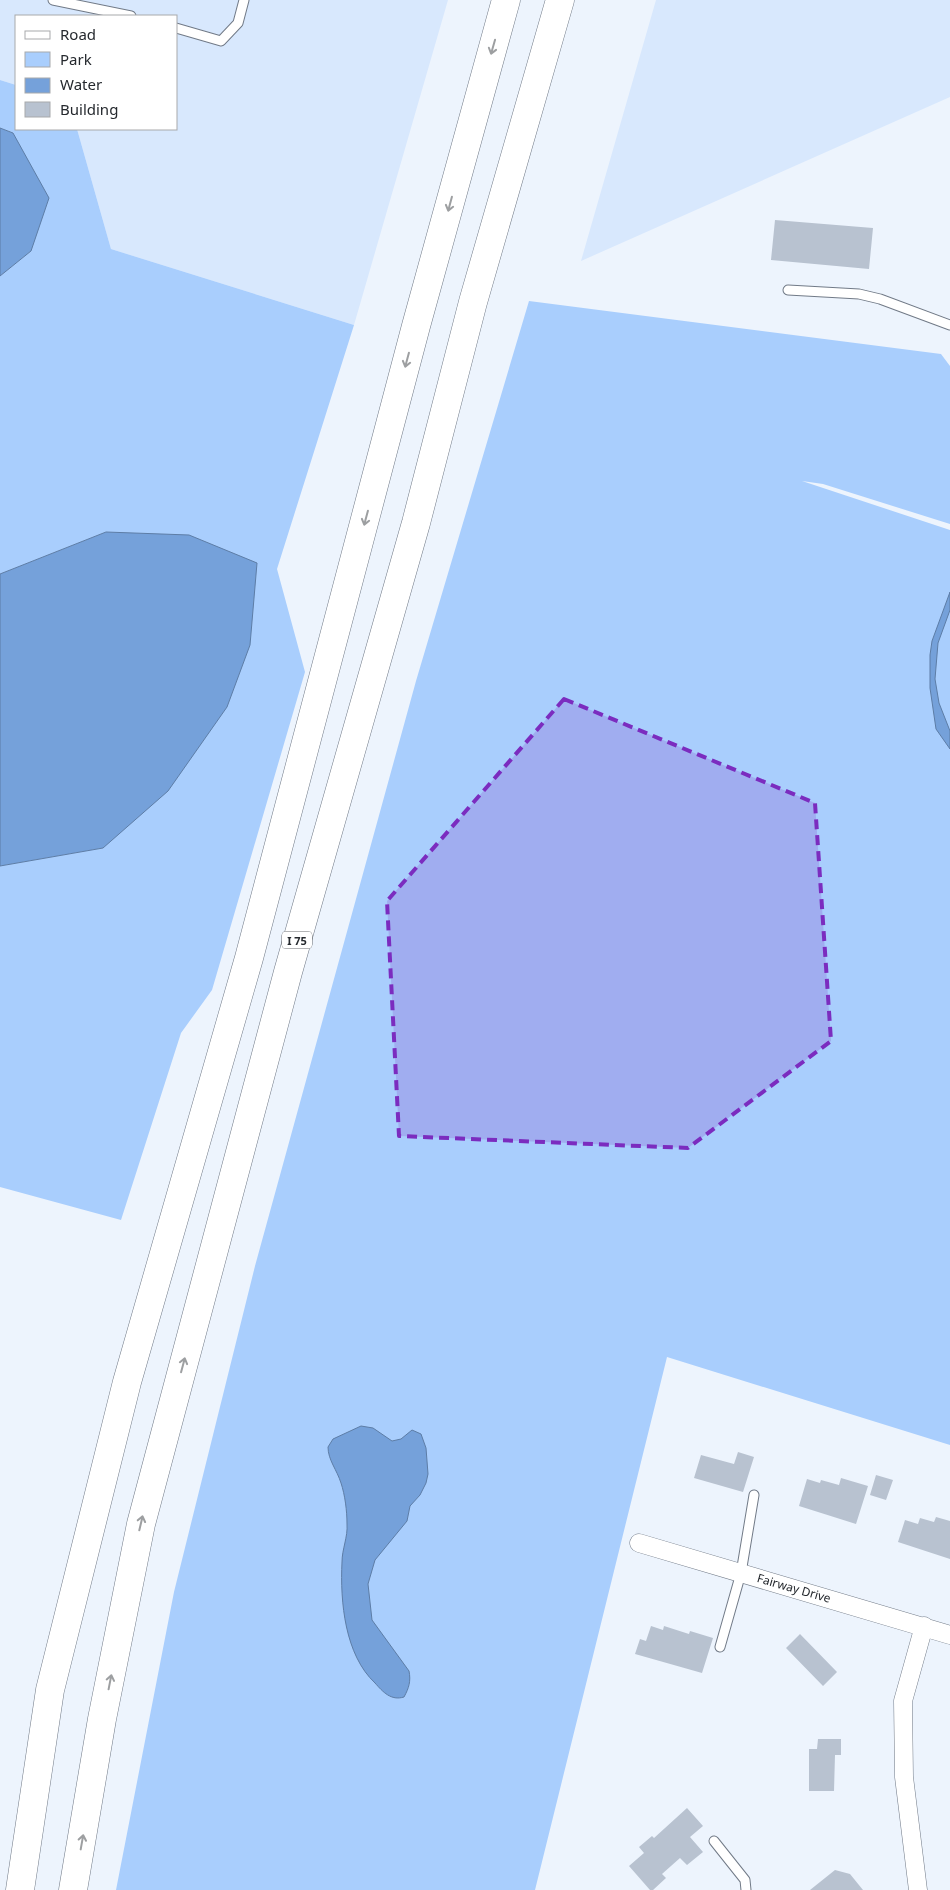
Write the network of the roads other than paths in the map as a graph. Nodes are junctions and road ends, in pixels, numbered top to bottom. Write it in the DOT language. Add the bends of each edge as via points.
graph roads {
  1 [pos="54,0"];
  2 [pos="244,0"];
  3 [pos="506,0"];
  4 [pos="560,0"];
  5 [pos="126,15"];
  6 [pos="178,29"];
  7 [pos="788,290"];
  8 [pos="950,325"];
  9 [pos="754,1495"];
  10 [pos="638,1543"];
  11 [pos="741,1573"];
  12 [pos="924,1626"];
  13 [pos="950,1634"];
  14 [pos="720,1647"];
  15 [pos="714,1841"];
  16 [pos="20,1890"];
  17 [pos="73,1890"];
  18 [pos="746,1890"];
  19 [pos="918,1890"];
  1 -- 5 [label="lane"];
  2 -- 6 [label="lane" via="238,23 221,41"];
  3 -- 16 [label="highway, one-way" via="250,958 125,1392 50,1690"];
  17 -- 4 [label="highway, I 75, one-way" via="140,1524 288,972"];
  7 -- 8 [label="lane" via="866,295"];
  9 -- 11 [label="lane"];
  10 -- 11 [label="street, Fairway Drive"];
  11 -- 12 [label="street, Fairway Drive"];
  11 -- 14 [label="lane"];
  12 -- 13 [label="street, Fairway Drive"];
  12 -- 19 [label="street" via="903,1701 904,1777"];
  15 -- 18 [label="lane" via="745,1880"];
}
